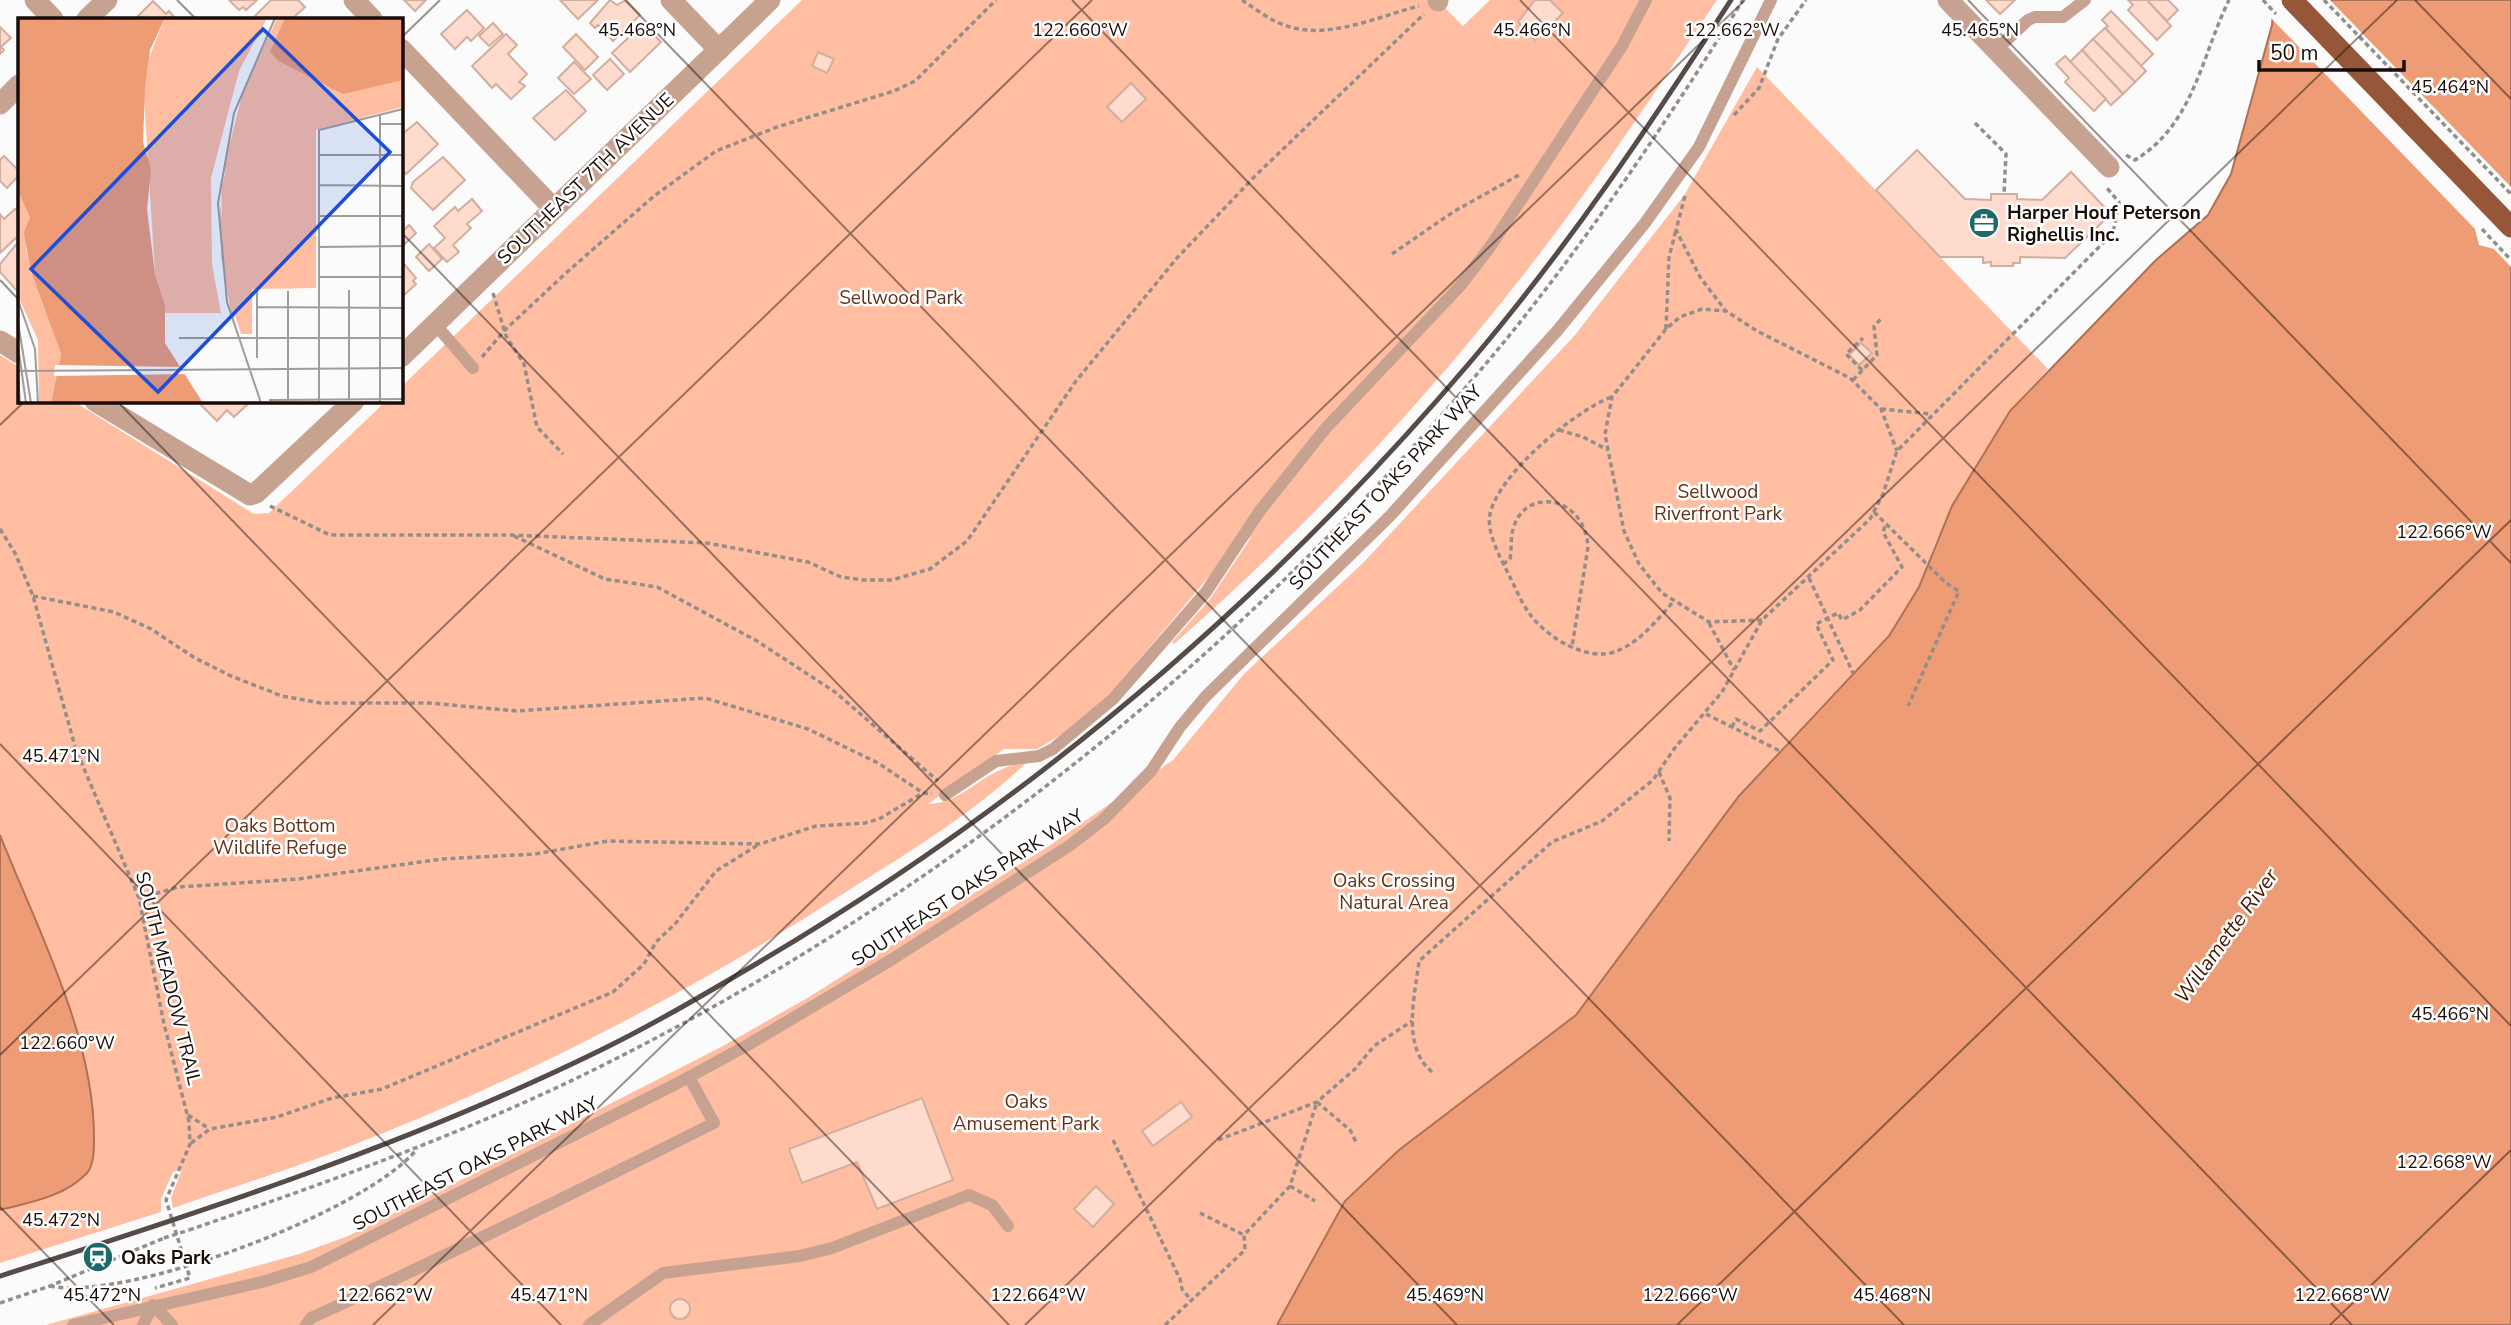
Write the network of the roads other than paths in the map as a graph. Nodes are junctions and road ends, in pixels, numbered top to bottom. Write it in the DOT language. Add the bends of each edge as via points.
graph roads {
  1 [pos="35,0"];
  2 [pos="107,0"];
  3 [pos="354,0"];
  4 [pos="671,0"];
  5 [pos="770,0"];
  6 [pos="1646,0"];
  7 [pos="1771,0"];
  8 [pos="1948,0"];
  9 [pos="2085,0"];
  10 [pos="2292,0"];
  11 [pos="52,18"];
  12 [pos="89,18"];
  13 [pos="371,18"];
  14 [pos="402,50"];
  15 [pos="719,50"];
  16 [pos="1996,50"];
  17 [pos="18,86"];
  18 [pos="0,104"];
  19 [pos="2110,168"];
  20 [pos="554,209"];
  21 [pos="2511,227"];
  22 [pos="435,324"];
  23 [pos="0,341"];
  24 [pos="18,352"];
  25 [pos="402,356"];
  26 [pos="473,368"];
  27 [pos="97,402"];
  28 [pos="353,402"];
  29 [pos="945,795"];
  30 [pos="689,1077"];
  31 [pos="1008,1226"];
  32 [pos="153,1305"];
  33 [pos="73,1325"];
  34 [pos="143,1325"];
  35 [pos="172,1325"];
  36 [pos="306,1325"];
  37 [pos="589,1325"];
  1 -- 11 [label="street"];
  2 -- 12 [label="street"];
  3 -- 13 [label="street"];
  4 -- 15 [label="street"];
  5 -- 15 [label="street, SOUTHEAST 7TH AVENUE"];
  6 -- 29 [label="lane" via="1622,46 1475,266 1325,429 1259,512 1206,592 1113,699 1053,749 1039,756 996,761"];
  7 -- 30 [label="lane, SOUTHEAST OAKS PARK WAY" via="1699,147 1645,223 1557,331 1390,516 1206,696 1151,771 1104,819 857,982"];
  8 -- 16 [label="street"];
  9 -- 16 [label="lane" via="2063,17 2028,20"];
  10 -- 21 [label="main road"];
  14 -- 20 [label="street"];
  15 -- 20 [label="street, SOUTHEAST 7TH AVENUE"];
  16 -- 19 [label="street"];
  17 -- 18 [label="street"];
  20 -- 22 [label="street, SOUTHEAST 7TH AVENUE"];
  22 -- 25 [label="street, SOUTHEAST 7TH AVENUE"];
  22 -- 26 [label="lane"];
  23 -- 24 [label="street"];
  27 -- 28 [label="street" via="253,495"];
  30 -- 32 [label="lane, SOUTHEAST OAKS PARK WAY" via="310,1267"];
  30 -- 36 [label="lane" via="714,1123 494,1234 311,1318"];
  31 -- 37 [label="lane" via="992,1205 969,1195 832,1248 663,1273"];
  32 -- 33 [label="lane, SOUTHEAST OAKS PARK WAY"];
  32 -- 34 [label="lane"];
  32 -- 35 [label="lane"];
}
